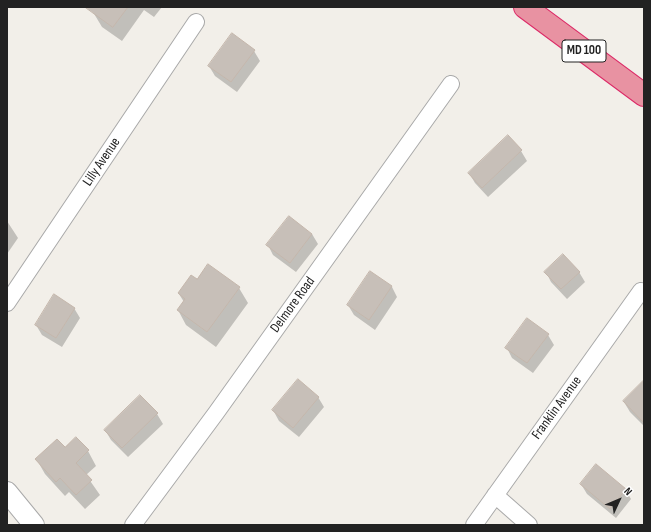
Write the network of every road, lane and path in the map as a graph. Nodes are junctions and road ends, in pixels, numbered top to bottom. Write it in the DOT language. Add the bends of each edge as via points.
graph roads {
  1 [pos="525,7"];
  2 [pos="196,22"];
  3 [pos="451,84"];
  4 [pos="644,95"];
  5 [pos="641,291"];
  6 [pos="7,303"];
  7 [pos="7,492"];
  8 [pos="495,495"];
  9 [pos="34,525"];
  10 [pos="133,525"];
  11 [pos="474,525"];
  12 [pos="528,525"];
  1 -- 4 [label="highway, MD 100"];
  2 -- 6 [label="street, Lilly Avenue"];
  3 -- 10 [label="street, Delmore Road"];
  5 -- 8 [label="street, Franklin Avenue"];
  7 -- 9 [label="street"];
  8 -- 11 [label="street, Franklin Avenue"];
  8 -- 12 [label="street"];
}
